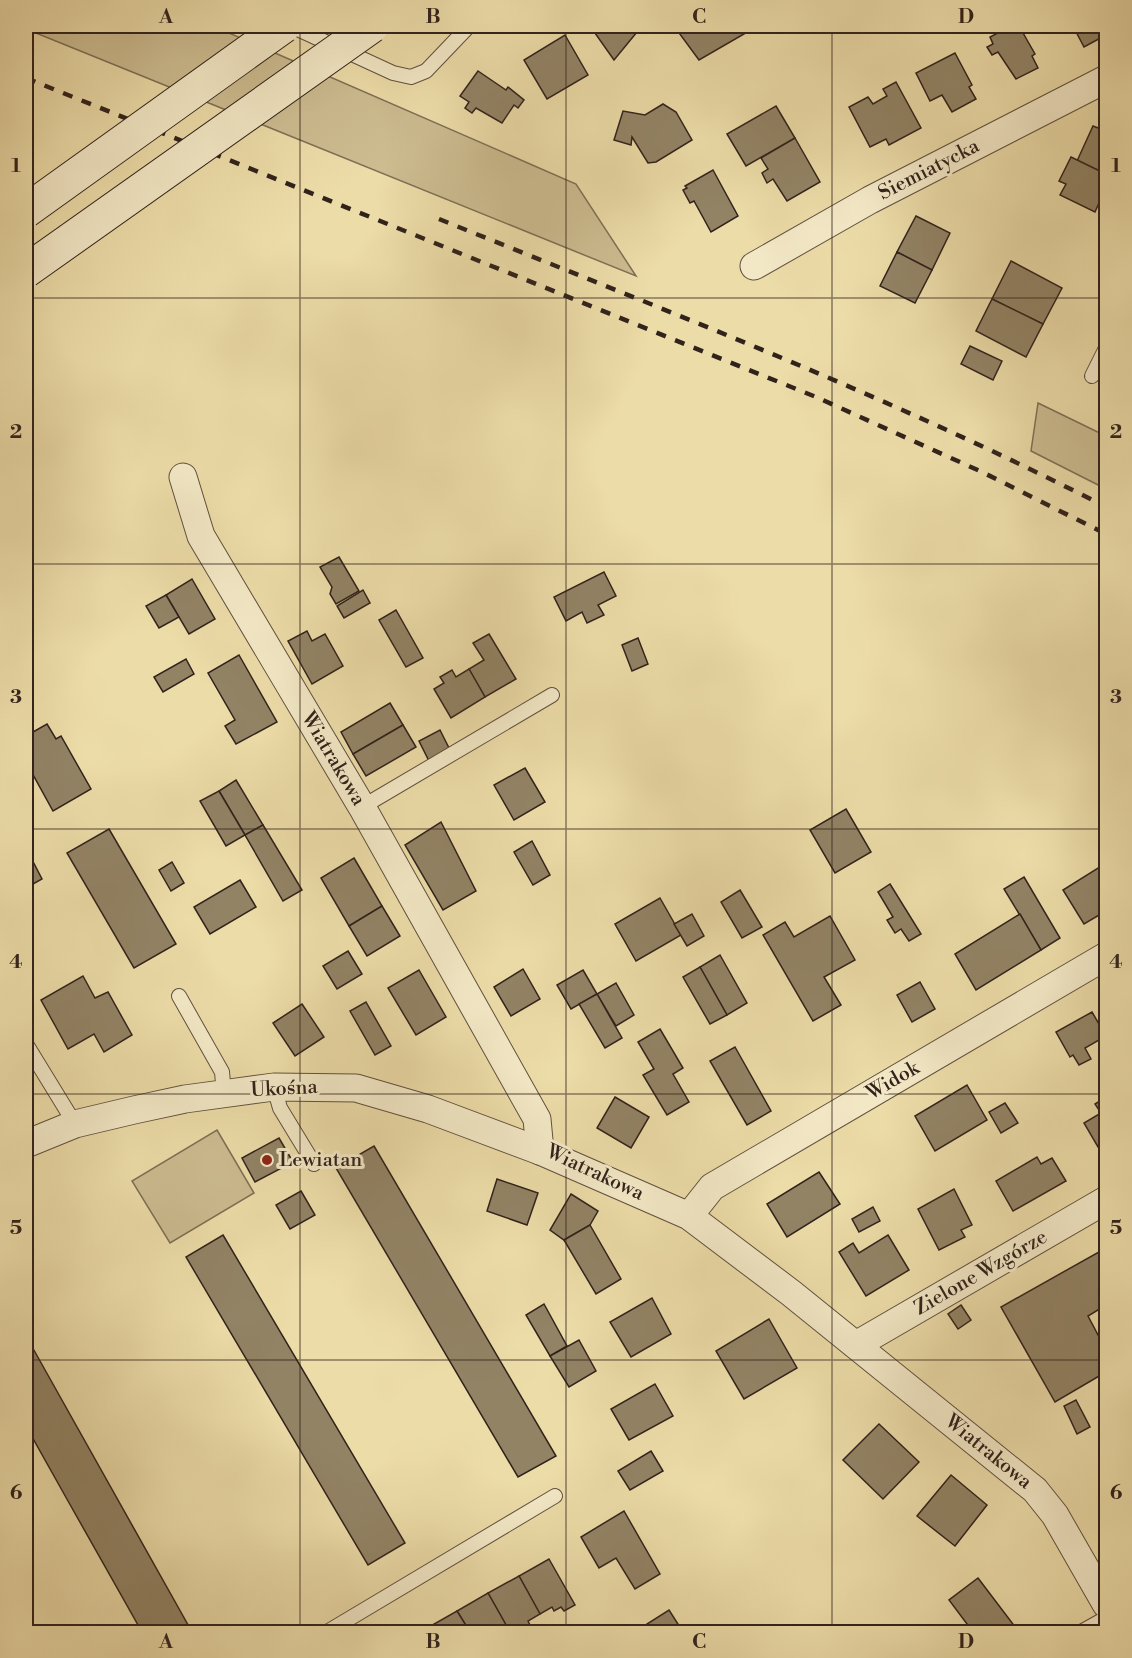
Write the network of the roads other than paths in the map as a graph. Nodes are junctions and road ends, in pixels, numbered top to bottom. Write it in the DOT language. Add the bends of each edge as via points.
graph roads {
  1 [pos="284,26"];
  2 [pos="291,26"];
  3 [pos="372,26"];
  4 [pos="469,26"];
  5 [pos="1107,79"];
  6 [pos="26,211"];
  7 [pos="754,267"];
  8 [pos="26,271"];
  9 [pos="1107,348"];
  10 [pos="1092,376"];
  11 [pos="183,477"];
  12 [pos="552,695"];
  13 [pos="363,807"];
  14 [pos="1107,956"];
  15 [pos="179,996"];
  16 [pos="26,1044"];
  17 [pos="274,1087"];
  18 [pos="224,1094"];
  19 [pos="75,1124"];
  20 [pos="26,1144"];
  21 [pos="540,1151"];
  22 [pos="314,1164"];
  23 [pos="1107,1200"];
  24 [pos="689,1216"];
  25 [pos="856,1345"];
  26 [pos="555,1496"];
  27 [pos="1106,1604"];
  28 [pos="327,1632"];
  29 [pos="1081,1632"];
  1 -- 6 [label="street, bridge"];
  2 -- 4 [label="lane" via="393,73 411,77 426,71"];
  3 -- 8 [label="street, bridge"];
  5 -- 7 [label="street, Siemiatycka" via="870,200"];
  9 -- 10 [label="lane"];
  11 -- 13 [label="street, Wiatrakowa" via="201,536"];
  12 -- 13 [label="lane"];
  13 -- 21 [label="street, Wiatrakowa" via="537,1119"];
  14 -- 24 [label="street, Widok" via="712,1187"];
  15 -- 18 [label="lane" via="222,1072"];
  16 -- 19 [label="lane"];
  17 -- 18 [label="street, Ukośna"];
  17 -- 21 [label="street, Ukośna" via="339,1087 377,1092"];
  17 -- 22 [label="lane" via="280,1108"];
  18 -- 19 [label="street, Ukośna"];
  19 -- 20 [label="street, Ukośna"];
  21 -- 24 [label="street, Wiatrakowa"];
  23 -- 25 [label="street, Zielone Wzgórze"];
  24 -- 25 [label="street, Wiatrakowa"];
  25 -- 27 [label="street, Wiatrakowa" via="1035,1490 1055,1515"];
  26 -- 28 [label="lane"];
  27 -- 29 [label="lane"];
}
